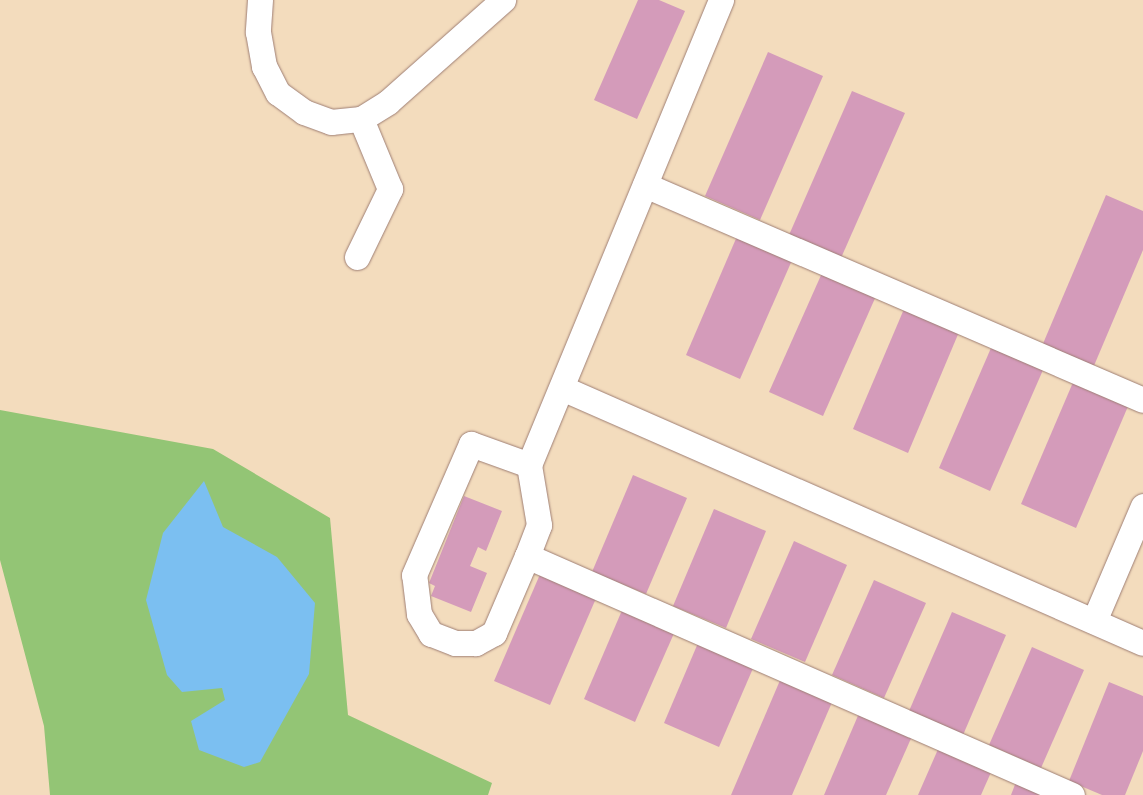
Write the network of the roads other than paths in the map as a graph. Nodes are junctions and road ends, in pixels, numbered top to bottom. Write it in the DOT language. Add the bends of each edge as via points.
graph roads {
  1 [pos="260,0"];
  2 [pos="503,0"];
  3 [pos="721,0"];
  4 [pos="361,119"];
  5 [pos="645,185"];
  6 [pos="357,257"];
  7 [pos="562,388"];
  8 [pos="1143,400"];
  9 [pos="529,466"];
  10 [pos="1143,506"];
  11 [pos="527,556"];
  12 [pos="1094,622"];
  13 [pos="1143,643"];
  14 [pos="1072,795"];
  1 -- 4 [label="lane" via="258,32 264,66 278,93 304,112 331,122"];
  2 -- 4 [label="lane" via="388,102"];
  3 -- 5 [label="lane"];
  4 -- 6 [label="lane" via="390,189"];
  5 -- 7 [label="lane"];
  5 -- 8 [label="lane"];
  7 -- 9 [label="lane"];
  7 -- 12 [label="lane"];
  9 -- 11 [label="lane" via="539,525"];
  9 -- 11 [label="lane" via="471,444 414,575 419,614 431,634 455,643 476,643 494,634"];
  10 -- 12 [label="lane"];
  11 -- 14 [label="lane"];
  12 -- 13 [label="lane"];
}
